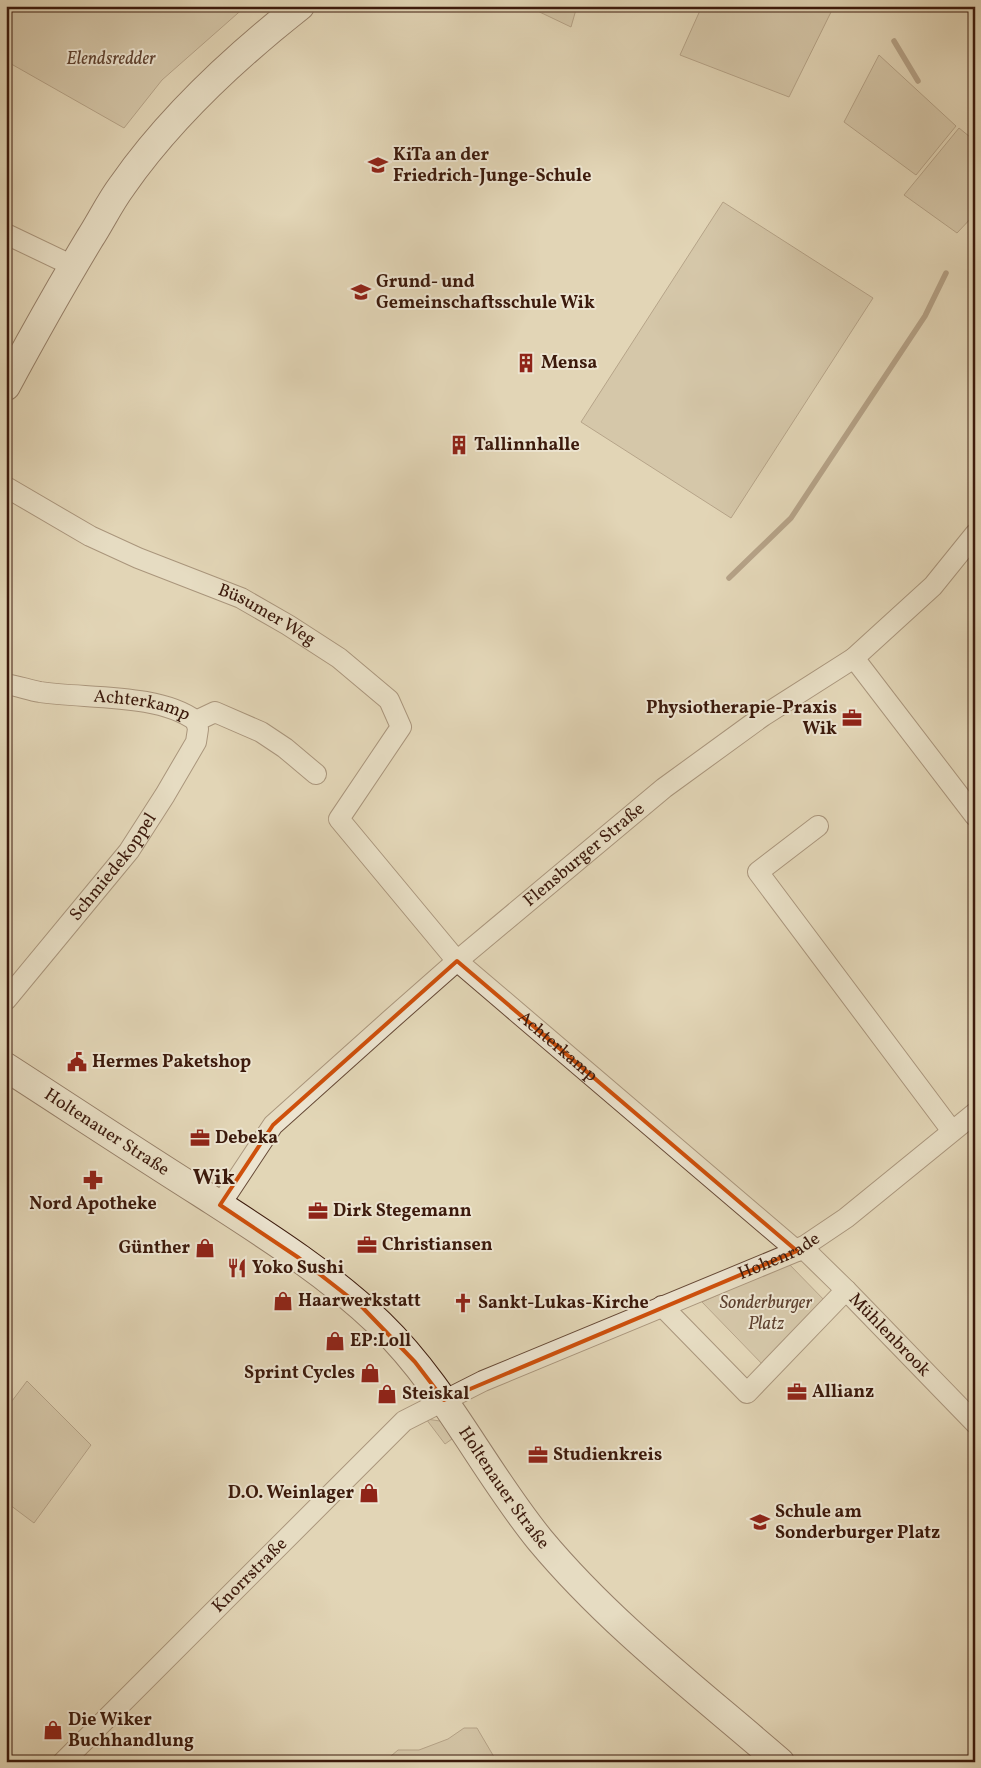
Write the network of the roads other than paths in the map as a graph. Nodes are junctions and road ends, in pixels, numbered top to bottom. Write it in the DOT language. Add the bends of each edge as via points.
graph roads {
  1 [pos="300,6"];
  2 [pos="6,234"];
  3 [pos="73,266"];
  4 [pos="6,386"];
  5 [pos="6,487"];
  6 [pos="975,534"];
  7 [pos="854,658"];
  8 [pos="6,684"];
  9 [pos="196,721"];
  10 [pos="316,774"];
  11 [pos="975,816"];
  12 [pos="340,819"];
  13 [pos="818,826"];
  14 [pos="457,961"];
  15 [pos="6,1000"];
  16 [pos="6,1067"];
  17 [pos="975,1114"];
  18 [pos="952,1131"];
  19 [pos="220,1205"];
  20 [pos="800,1249"];
  21 [pos="846,1290"];
  22 [pos="662,1306"];
  23 [pos="444,1400"];
  24 [pos="975,1423"];
  25 [pos="63,1762"];
  26 [pos="780,1762"];
  1 -- 3 [label="street" via="192,102 159,138 121,187"];
  2 -- 3 [label="street"];
  3 -- 4 [label="street"];
  5 -- 12 [label="street, Büsumer Weg" via="90,536 241,598 339,658 389,700 401,727"];
  6 -- 7 [label="street, Flensburger Straße" via="933,586"];
  7 -- 11 [label="street"];
  7 -- 14 [label="street, Flensburger Straße" via="763,716 664,788"];
  8 -- 9 [label="street, Achterkamp" via="40,692 150,703 186,714"];
  9 -- 10 [label="street, Achterkamp" via="216,712 261,732"];
  9 -- 15 [label="street, Schmiedekoppel" via="196,742 129,851"];
  12 -- 14 [label="street, Achterkamp"];
  13 -- 18 [label="street" via="758,872"];
  14 -- 19 [label="street, Flensburger Straße" via="272,1125"];
  14 -- 20 [label="street, Achterkamp"];
  16 -- 19 [label="street, Holtenauer Straße"];
  17 -- 18 [label="street, Hohenrade"];
  18 -- 20 [label="street, Hohenrade" via="846,1218"];
  19 -- 23 [label="street, Holtenauer Straße" via="299,1258 363,1308 394,1338"];
  20 -- 21 [label="street, Mühlenbrook"];
  20 -- 22 [label="street, Hohenrade"];
  21 -- 22 [label="street" via="747,1392"];
  21 -- 24 [label="street, Mühlenbrook"];
  22 -- 23 [label="street, Hohenrade"];
  23 -- 25 [label="street, Knorrstraße" via="404,1421"];
  23 -- 26 [label="street, Holtenauer Straße" via="519,1512 561,1564 656,1656"];
}
